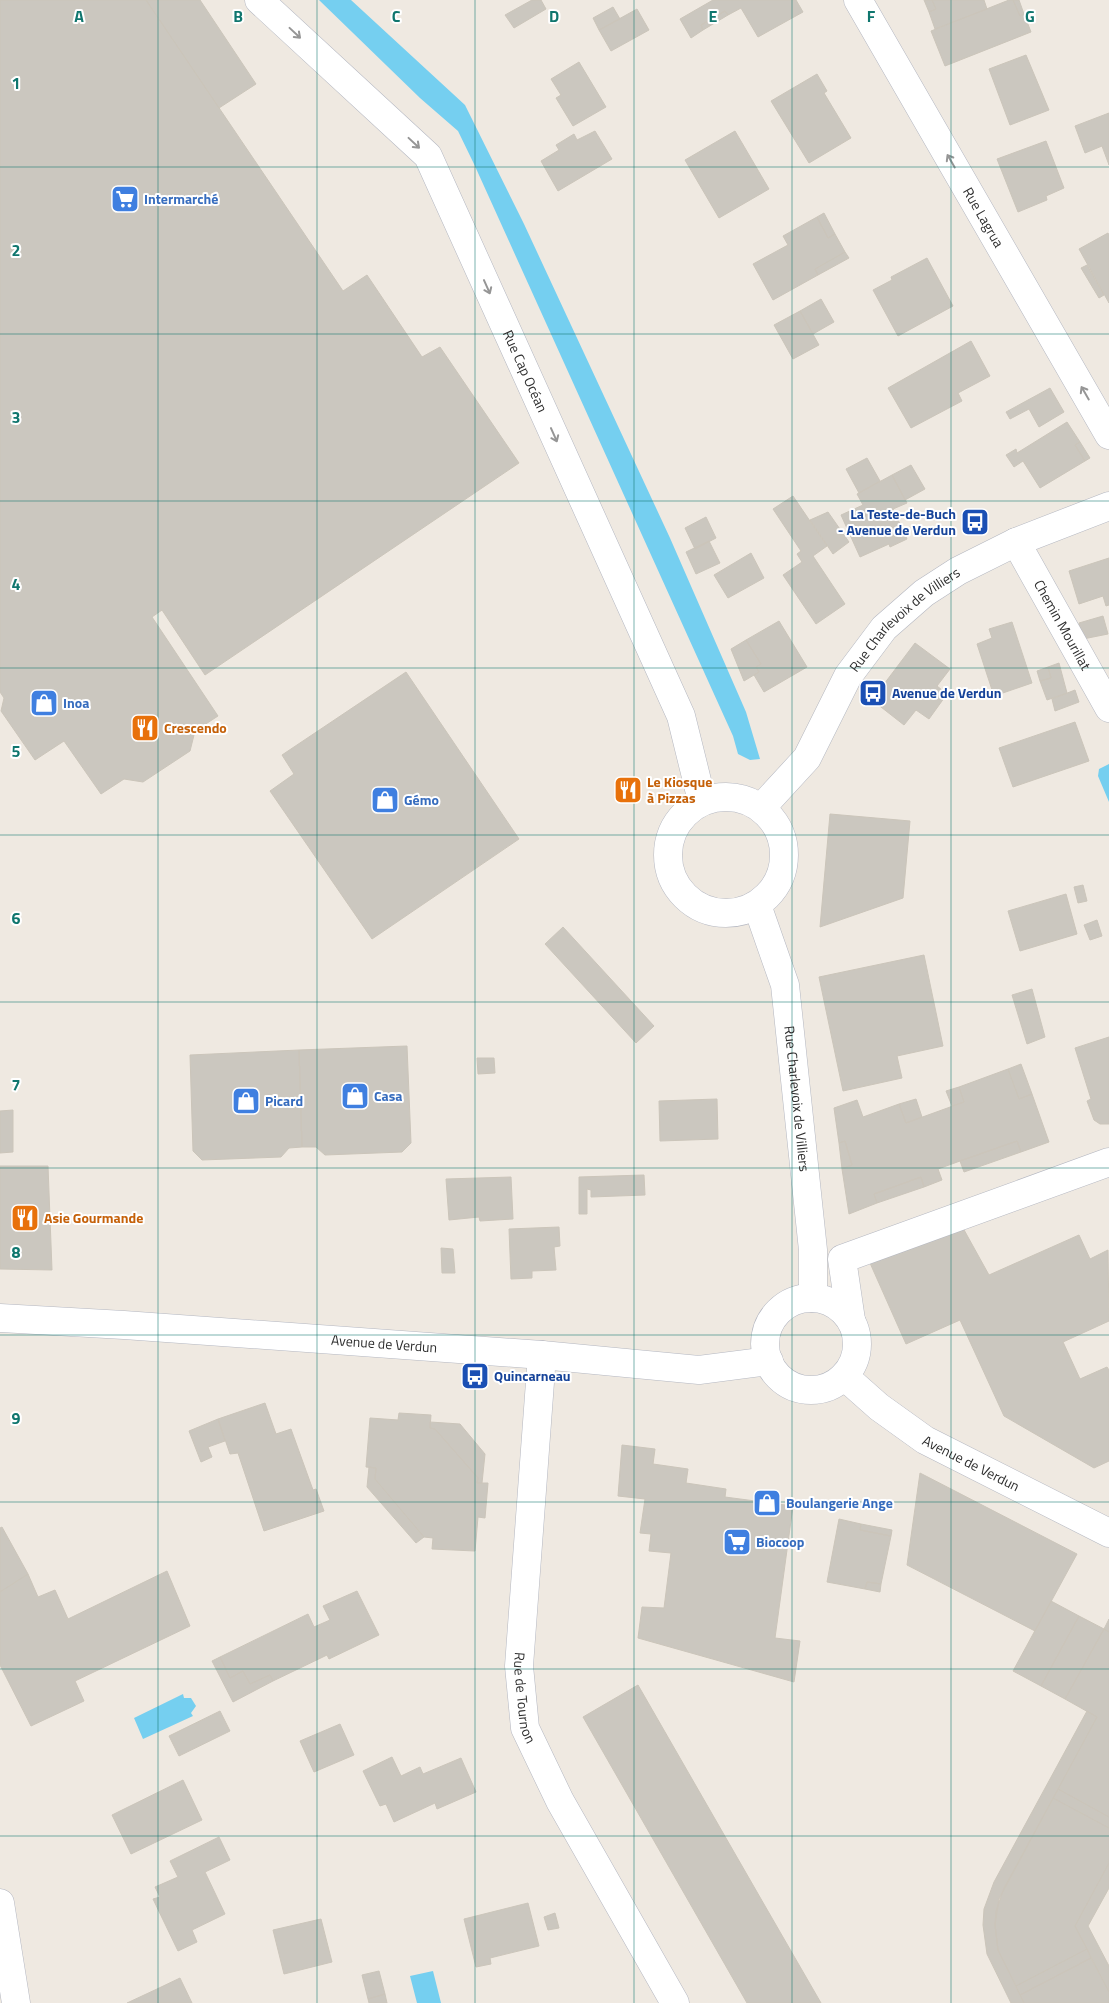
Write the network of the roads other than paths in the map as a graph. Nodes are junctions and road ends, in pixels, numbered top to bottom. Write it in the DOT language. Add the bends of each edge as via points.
graph roads {
  1 [pos="259,0"];
  2 [pos="858,0"];
  3 [pos="1109,435"];
  4 [pos="1109,506"];
  5 [pos="1016,542"];
  6 [pos="1109,708"];
  7 [pos="702,801"];
  8 [pos="762,807"];
  9 [pos="757,905"];
  10 [pos="1109,1162"];
  11 [pos="813,1298"];
  12 [pos="0,1318"];
  13 [pos="851,1320"];
  14 [pos="542,1355"];
  15 [pos="769,1362"];
  16 [pos="844,1376"];
  17 [pos="1109,1532"];
  18 [pos="0,1903"];
  19 [pos="16,2003"];
  20 [pos="675,2003"];
  1 -- 7 [label="street, Rue Cap Océan, one-way" via="428,156 681,716"];
  3 -- 2 [label="street, Rue Lagrua, one-way"];
  4 -- 5 [label="street, Rue Charlevoix de Villiers"];
  5 -- 6 [label="street, Chemin Mourillat"];
  5 -- 8 [label="street, Rue Charlevoix de Villiers" via="958,570 924,593 884,628 848,676 807,758"];
  7 -- 8 [label="street" via="715,797 740,797"];
  7 -- 9 [label="street" via="680,818 668,846 670,874 690,901 721,914 748,910"];
  8 -- 9 [label="street" via="774,820 784,840 780,882"];
  9 -- 11 [label="street, Rue Charlevoix de Villiers" via="785,984 813,1250"];
  10 -- 13 [label="street" via="842,1259"];
  11 -- 13 [label="street" via="828,1301"];
  11 -- 15 [label="street" via="798,1300 773,1318 765,1347"];
  12 -- 14 [label="street, Avenue de Verdun"];
  13 -- 16 [label="street" via="857,1348 853,1363"];
  14 -- 15 [label="street, Avenue de Verdun" via="699,1370"];
  14 -- 20 [label="street, Rue de Tournon" via="519,1666 525,1728 560,1801"];
  15 -- 16 [label="street" via="777,1375 803,1389 818,1389"];
  16 -- 17 [label="street, Avenue de Verdun" via="879,1407 925,1440"];
  18 -- 19 [label="street"];
}
